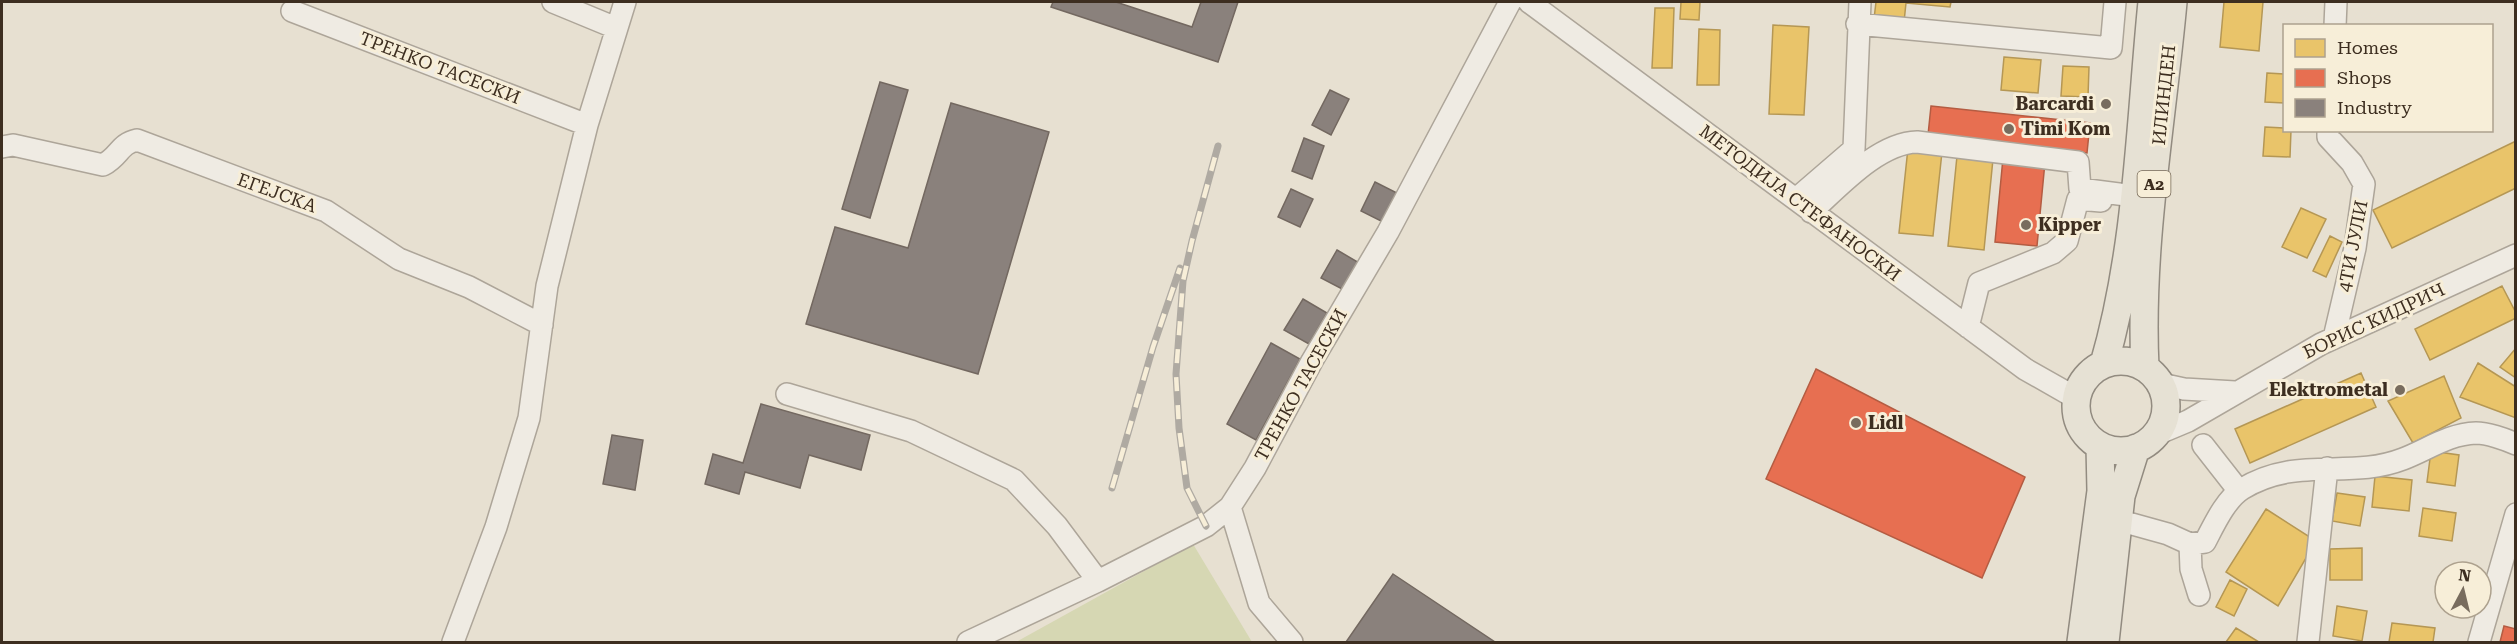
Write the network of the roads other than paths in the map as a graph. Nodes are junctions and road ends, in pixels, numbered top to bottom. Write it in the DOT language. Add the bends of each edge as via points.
graph roads {
  1 [pos="553,2"];
  2 [pos="625,2"];
  3 [pos="1510,2"];
  4 [pos="1529,2"];
  5 [pos="1860,2"];
  6 [pos="2115,2"];
  7 [pos="2152,2"];
  8 [pos="2173,2"];
  9 [pos="2336,2"];
  10 [pos="292,11"];
  11 [pos="1857,24"];
  12 [pos="2335,24"];
  13 [pos="616,28"];
  14 [pos="587,125"];
  15 [pos="2328,132"];
  16 [pos="2,147"];
  17 [pos="1861,155"];
  18 [pos="2079,194"];
  19 [pos="2134,200"];
  20 [pos="1803,206"];
  21 [pos="2513,257"];
  22 [pos="542,326"];
  23 [pos="1968,327"];
  24 [pos="2334,338"];
  25 [pos="2104,364"];
  26 [pos="2153,376"];
  27 [pos="2235,392"];
  28 [pos="787,394"];
  29 [pos="2076,398"];
  30 [pos="2147,441"];
  31 [pos="2516,444"];
  32 [pos="2203,445"];
  33 [pos="2100,446"];
  34 [pos="2327,468"];
  35 [pos="2239,491"];
  36 [pos="1230,507"];
  37 [pos="2516,514"];
  38 [pos="2132,524"];
  39 [pos="2190,544"];
  40 [pos="1098,581"];
  41 [pos="2199,595"];
  42 [pos="453,642"];
  43 [pos="968,642"];
  44 [pos="1292,642"];
  45 [pos="2081,642"];
  46 [pos="2105,642"];
  47 [pos="2308,642"];
  48 [pos="2479,642"];
  1 -- 13 [label="street"];
  2 -- 13 [label="street"];
  3 -- 36 [label="street, ТРЕНКО ТАСЕСКИ" via="1388,232 1312,361 1256,468"];
  4 -- 20 [label="street, МЕТОДИЈА СТЕФАНОСКИ"];
  5 -- 11 [label="street"];
  6 -- 11 [label="street" via="2111,48"];
  7 -- 19 [label="main road, ИЛИНДЕН / A2"];
  8 -- 26 [label="main road, ИЛИНДЕН / A2" via="2143,321"];
  9 -- 12 [label="street"];
  10 -- 14 [label="street, ТРЕНКО ТАСЕСКИ"];
  11 -- 17 [label="street"];
  13 -- 14 [label="street"];
  14 -- 22 [label="street" via="547,286"];
  15 -- 24 [label="street, 4ТИ ЈУЛИ" via="2328,138 2352,163 2364,184 2355,248"];
  16 -- 22 [label="street, ЕГЕЈСКА" via="13,145 103,165 114,159 126,142 137,140 326,211 399,259 469,287"];
  17 -- 18 [label="street" via="1917,142 2078,162"];
  17 -- 20 [label="street"];
  18 -- 19 [label="street"];
  18 -- 23 [label="street" via="2067,241 2053,253 1978,283"];
  19 -- 25 [label="main road, ИЛИНДЕН / A2" via="2117,318"];
  20 -- 23 [label="street, МЕТОДИЈА СТЕФАНОСКИ"];
  21 -- 24 [label="street, БОРИС КИДРИЧ"];
  22 -- 42 [label="street" via="529,418 496,527"];
  23 -- 29 [label="street, МЕТОДИЈА СТЕФАНОСКИ" via="2025,369"];
  24 -- 27 [label="street, БОРИС КИДРИЧ"];
  25 -- 26 [label="main road" via="2132,362"];
  25 -- 29 [label="main road" via="2081,384"];
  26 -- 27 [label="street" via="2184,389"];
  26 -- 30 [label="main road, ИЛИНДЕН / A2" via="2166,396 2166,410 2163,423"];
  27 -- 30 [label="street, БОРИС КИДРИЧ"];
  28 -- 40 [label="street" via="911,431 1014,480 1057,526"];
  29 -- 33 [label="main road" via="2080,426"];
  30 -- 33 [label="main road" via="2124,451"];
  30 -- 46 [label="main road, ИЛИНДЕН / A2" via="2121,496"];
  31 -- 34 [label="street" via="2477,433 2443,439 2384,464"];
  32 -- 35 [label="street"];
  33 -- 45 [label="main road" via="2102,491"];
  34 -- 35 [label="street" via="2267,476"];
  34 -- 47 [label="street"];
  35 -- 39 [label="street" via="2205,542"];
  36 -- 40 [label="street, ТРЕНКО ТАСЕСКИ" via="1206,526"];
  36 -- 44 [label="street" via="1259,603"];
  37 -- 48 [label="street"];
  38 -- 39 [label="street"];
  39 -- 41 [label="street" via="2191,569"];
  40 -- 43 [label="street, ТРЕНКО ТАСЕСКИ"];
}
